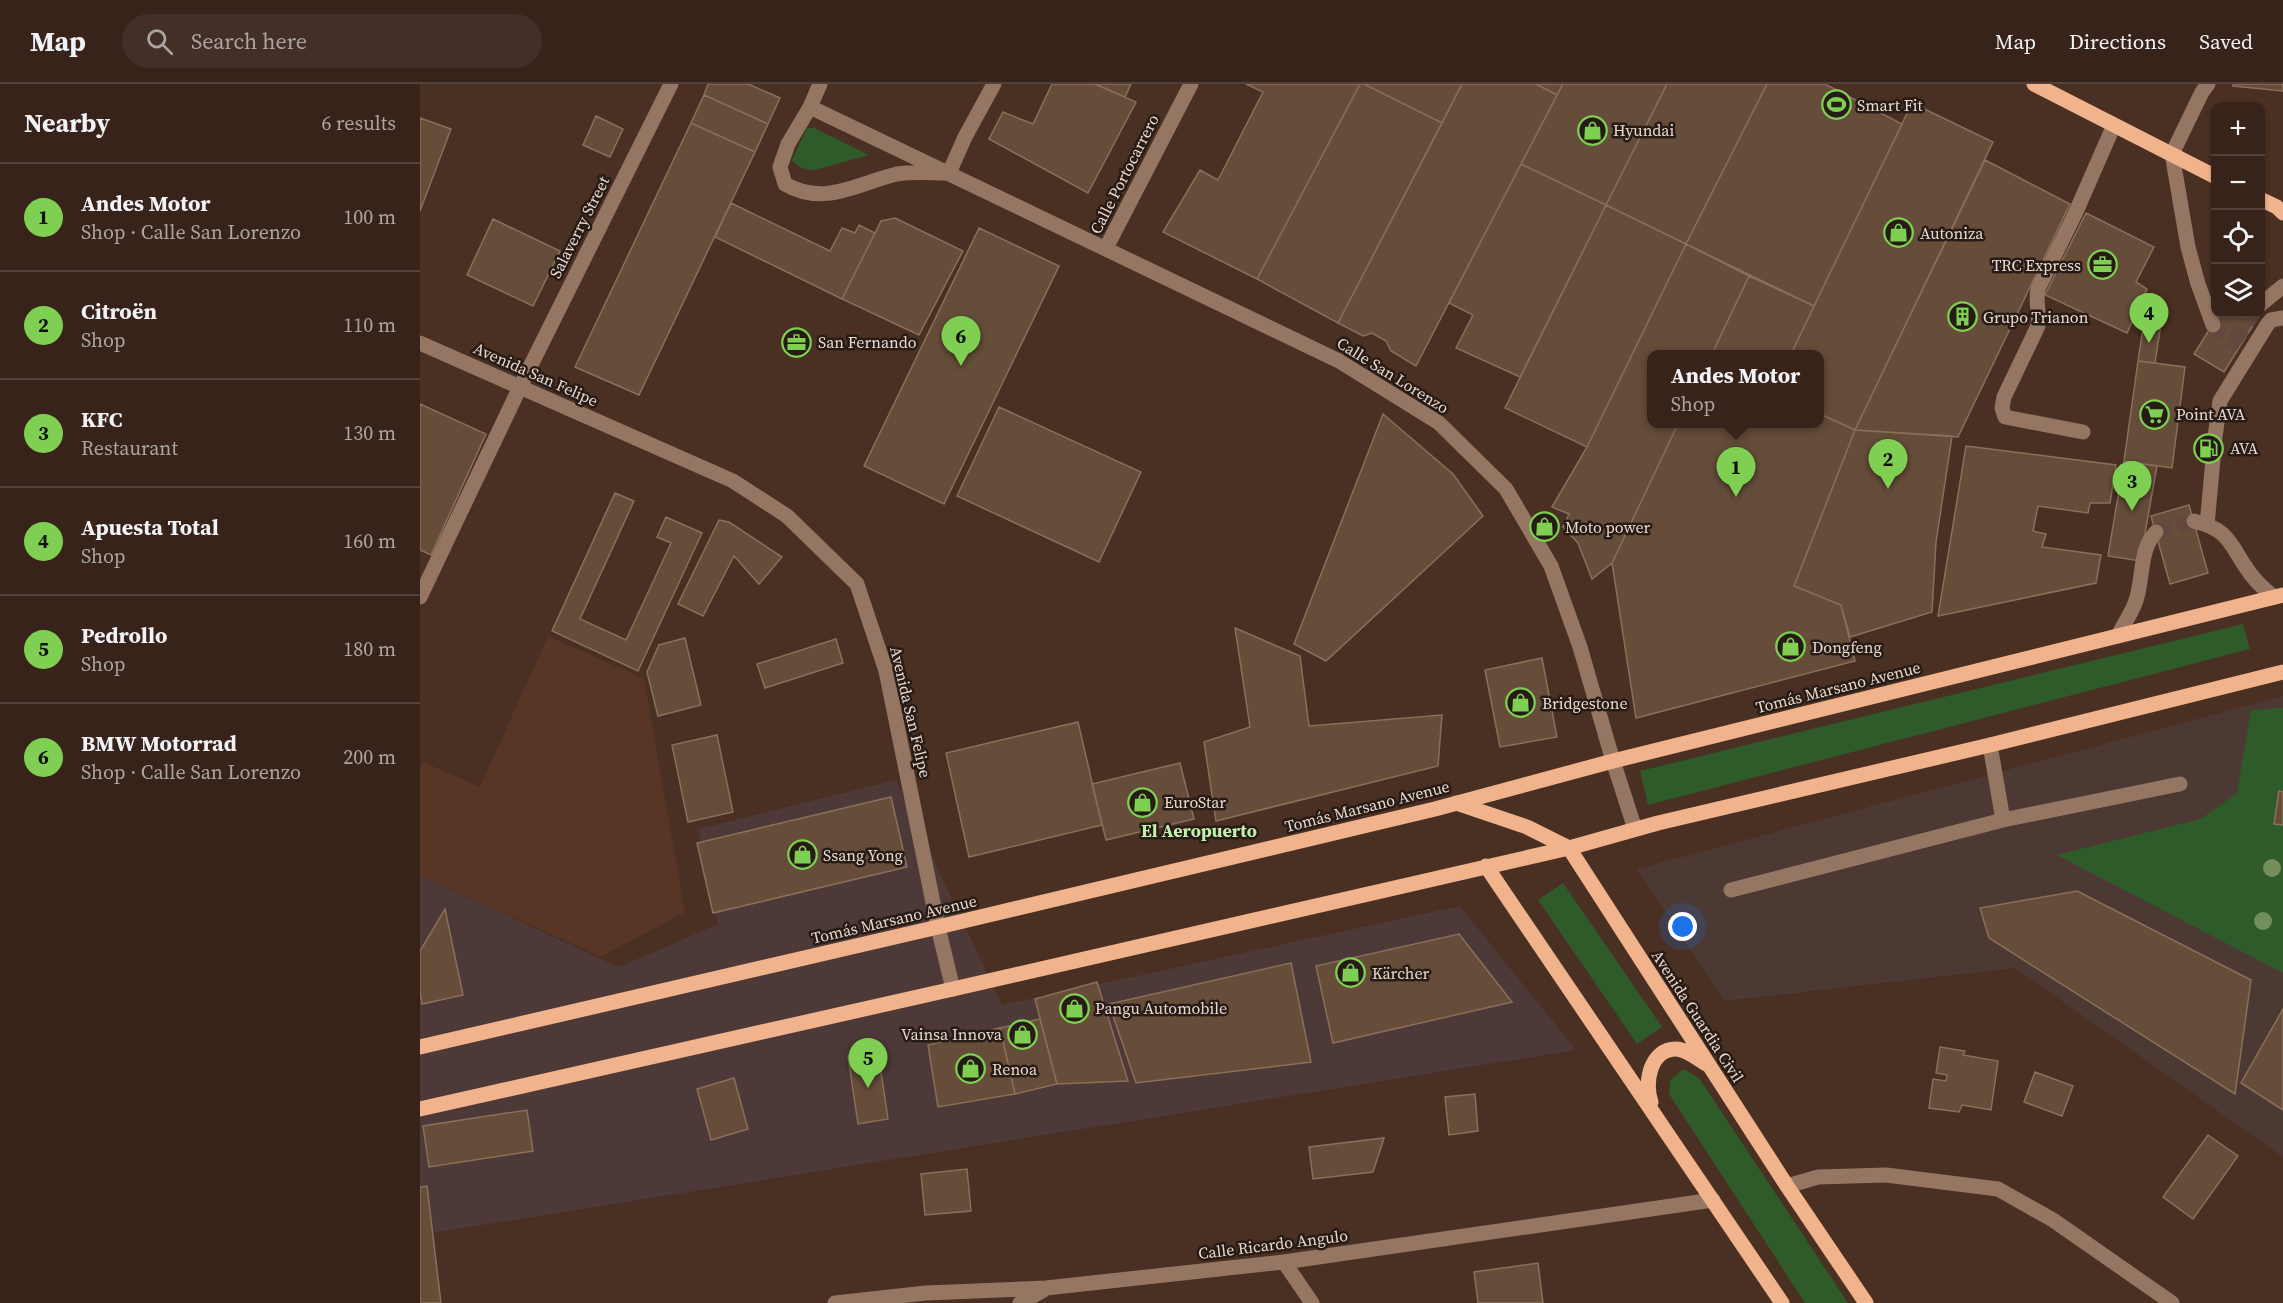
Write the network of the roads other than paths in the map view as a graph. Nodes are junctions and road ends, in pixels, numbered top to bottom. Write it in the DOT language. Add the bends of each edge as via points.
graph roads {
  1 [pos="671,84"];
  2 [pos="820,84"];
  3 [pos="994,84"];
  4 [pos="1191,84"];
  5 [pos="2034,84"];
  6 [pos="2208,84"];
  7 [pos="810,107"];
  8 [pos="2114,125"];
  9 [pos="2172,154"];
  10 [pos="949,173"];
  11 [pos="2211,174"];
  12 [pos="2265,201"];
  13 [pos="2281,208"];
  14 [pos="1106,248"];
  15 [pos="2283,286"];
  16 [pos="2265,301"];
  17 [pos="2283,318"];
  18 [pos="2212,325"];
  19 [pos="420,343"];
  20 [pos="520,387"];
  21 [pos="2083,432"];
  22 [pos="2156,532"];
  23 [pos="2279,596"];
  24 [pos="420,597"];
  25 [pos="2118,636"];
  26 [pos="2283,672"];
  27 [pos="1990,745"];
  28 [pos="1612,761"];
  29 [pos="2180,784"];
  30 [pos="1456,803"];
  31 [pos="2003,820"];
  32 [pos="1635,829"];
  33 [pos="1569,848"];
  34 [pos="1486,866"];
  35 [pos="1731,890"];
  36 [pos="938,927"];
  37 [pos="953,989"];
  38 [pos="420,1047"];
  39 [pos="1709,1065"];
  40 [pos="421,1105"];
  41 [pos="1657,1118"];
  42 [pos="1787,1186"];
  43 [pos="1713,1200"];
  44 [pos="1284,1262"];
  45 [pos="1046,1288"];
  46 [pos="928,1298"];
  47 [pos="835,1303"];
  48 [pos="1020,1303"];
  49 [pos="1312,1303"];
  50 [pos="1782,1303"];
  51 [pos="1866,1303"];
  52 [pos="2172,1303"];
  1 -- 20 [label="street, Salaverry Street"];
  2 -- 7 [label="street"];
  3 -- 10 [label="street"];
  4 -- 14 [label="street, Calle Portocarrero"];
  5 -- 8 [label="main road"];
  6 -- 9 [label="street"];
  7 -- 10 [label="street, Calle San Lorenzo"];
  7 -- 10 [label="street, Calle San Lorenzo" via="788,144 780,167 785,184 800,193 837,192 900,174"];
  8 -- 9 [label="main road"];
  8 -- 21 [label="street" via="2038,289 2038,326 2002,408 2005,417"];
  9 -- 11 [label="main road"];
  9 -- 18 [label="street" via="2188,247"];
  10 -- 14 [label="street, Calle San Lorenzo"];
  12 -- 13 [label="main road"];
  14 -- 28 [label="street, Calle San Lorenzo" via="1339,361 1439,423 1506,489 1551,566 1580,646"];
  15 -- 16 [label="street"];
  17 -- 23 [label="street" via="2271,320 2245,349 2220,401 2201,523 2230,540 2255,581"];
  19 -- 20 [label="street, Avenida San Felipe"];
  20 -- 24 [label="street, Salaverry Street"];
  20 -- 36 [label="street, Avenida San Felipe" via="733,481 787,516 857,585 886,671"];
  22 -- 25 [label="street" via="2146,549 2137,598"];
  23 -- 25 [label="main road, Tomás Marsano Avenue"];
  25 -- 28 [label="main road, Tomás Marsano Avenue"];
  26 -- 27 [label="main road"];
  27 -- 31 [label="street"];
  27 -- 32 [label="main road"];
  28 -- 30 [label="main road, Tomás Marsano Avenue"];
  28 -- 32 [label="street, Calle San Lorenzo"];
  29 -- 31 [label="street"];
  30 -- 33 [label="main road" via="1527,827"];
  30 -- 36 [label="main road, Tomás Marsano Avenue"];
  31 -- 35 [label="street"];
  32 -- 33 [label="main road"];
  33 -- 34 [label="main road"];
  33 -- 39 [label="main road, Avenida Guardia Civil"];
  34 -- 37 [label="main road"];
  34 -- 41 [label="main road"];
  36 -- 37 [label="street, Avenida San Felipe"];
  36 -- 38 [label="main road, Tomás Marsano Avenue"];
  37 -- 40 [label="main road"];
  39 -- 41 [label="main road" via="1678,1049 1659,1056 1646,1084"];
  39 -- 42 [label="main road, Avenida Guardia Civil"];
  41 -- 43 [label="main road"];
  42 -- 51 [label="main road, Avenida Guardia Civil"];
  42 -- 52 [label="street" via="1818,1177 1886,1174 1998,1188 2053,1220"];
  43 -- 44 [label="street, Calle Ricardo Angulo"];
  43 -- 50 [label="main road"];
  44 -- 45 [label="street, Calle Ricardo Angulo"];
  44 -- 49 [label="street"];
  45 -- 46 [label="street, Calle Ricardo Angulo"];
  45 -- 48 [label="street"];
  46 -- 47 [label="street, Calle Ricardo Angulo"];
}
